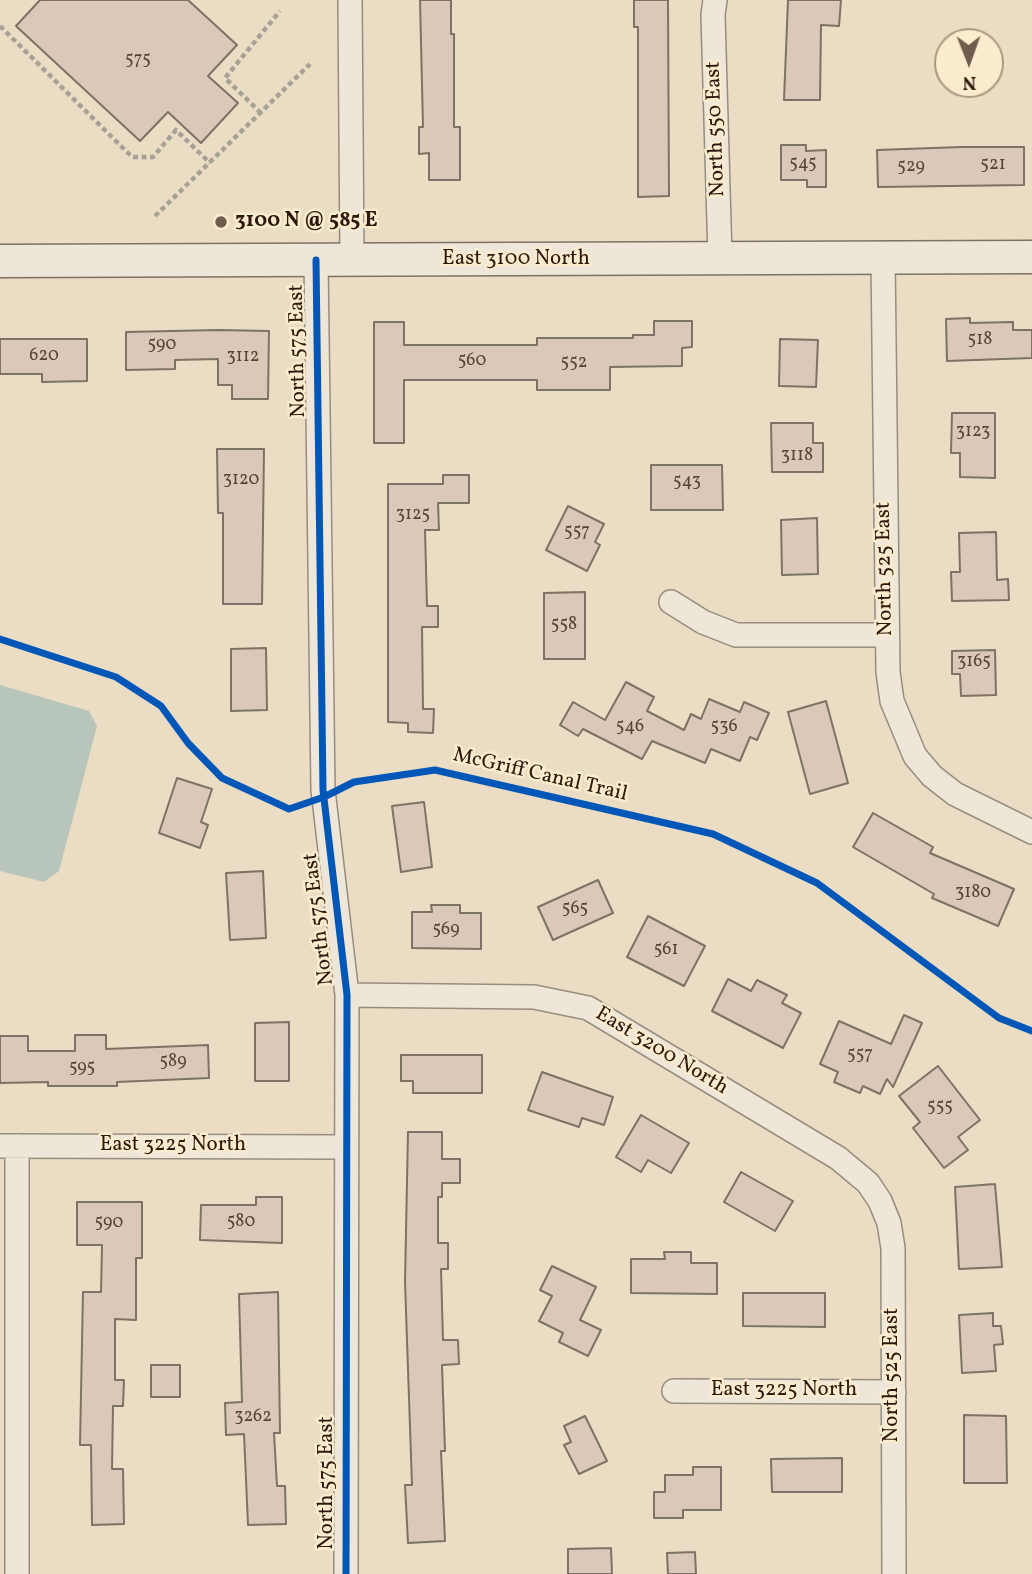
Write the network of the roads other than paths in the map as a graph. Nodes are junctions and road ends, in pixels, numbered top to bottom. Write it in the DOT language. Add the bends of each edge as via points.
graph roads {
  1 [pos="350,0"];
  2 [pos="715,0"];
  3 [pos="1032,257"];
  4 [pos="720,258"];
  5 [pos="883,258"];
  6 [pos="316,260"];
  7 [pos="0,261"];
  8 [pos="352,261"];
  9 [pos="671,602"];
  10 [pos="887,635"];
  11 [pos="1021,828"];
  12 [pos="346,995"];
  13 [pos="8,1146"];
  14 [pos="346,1147"];
  15 [pos="868,1182"];
  16 [pos="674,1391"];
  17 [pos="894,1392"];
  18 [pos="17,1574"];
  19 [pos="345,1574"];
  20 [pos="894,1574"];
  1 -- 8 [label="street"];
  2 -- 4 [label="street, North 550 East"];
  3 -- 5 [label="main road, East 3100 North"];
  4 -- 5 [label="main road, East 3100 North"];
  4 -- 8 [label="main road, East 3100 North"];
  5 -- 10 [label="street, North 525 East"];
  6 -- 7 [label="main road, East 3100 North"];
  6 -- 8 [label="main road, East 3100 North"];
  6 -- 12 [label="street, North 575 East" via="323,790"];
  9 -- 10 [label="street" via="736,635"];
  10 -- 11 [label="street, North 525 East" via="892,701 915,756 955,794"];
  12 -- 14 [label="street, North 575 East"];
  12 -- 15 [label="street, East 3200 North" via="534,997 588,1008 838,1158"];
  13 -- 14 [label="street, East 3225 North"];
  13 -- 18 [label="street"];
  14 -- 19 [label="street, North 575 East"];
  15 -- 17 [label="street, North 525 East" via="889,1223"];
  16 -- 17 [label="street, East 3225 North"];
  17 -- 20 [label="street, North 525 East"];
}
